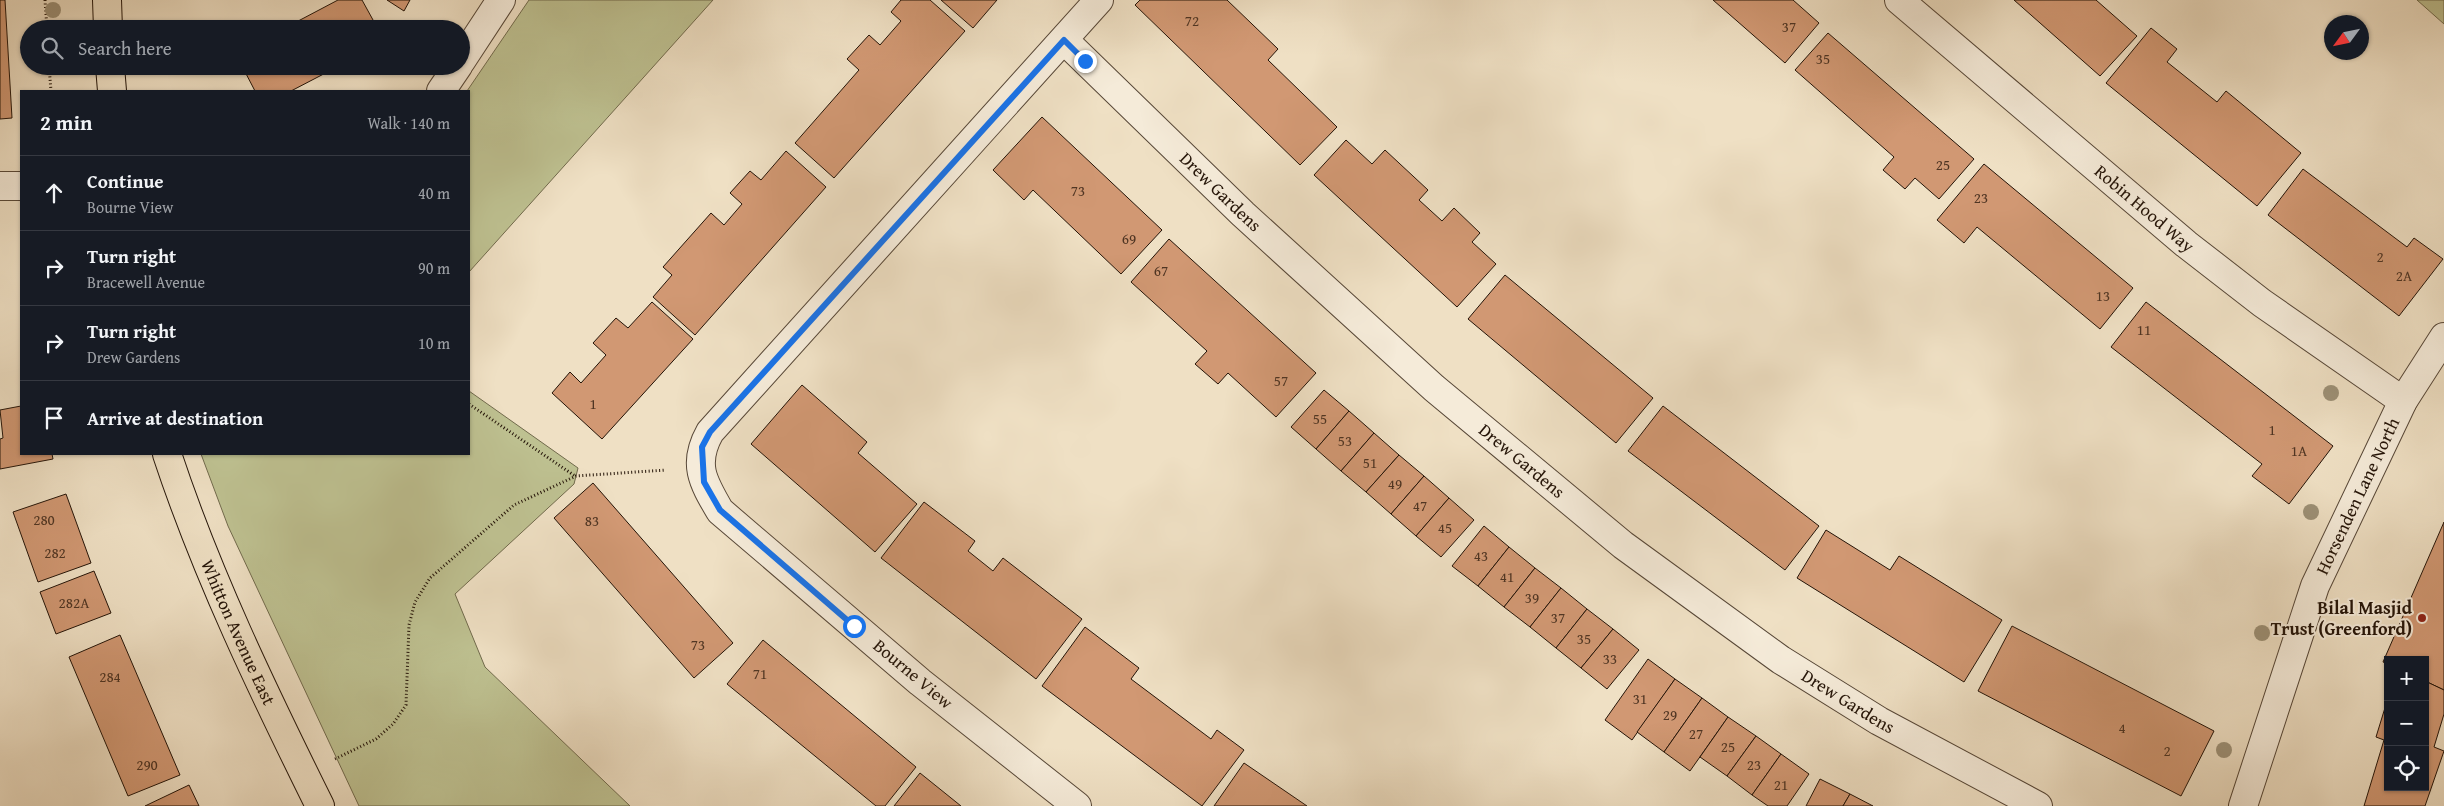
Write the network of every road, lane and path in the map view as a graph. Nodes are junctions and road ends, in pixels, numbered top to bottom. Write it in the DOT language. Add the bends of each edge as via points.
graph roads {
  1 [pos="45,0"];
  2 [pos="107,0"];
  3 [pos="501,0"];
  4 [pos="1099,0"];
  5 [pos="1899,0"];
  6 [pos="46,20"];
  7 [pos="108,20"];
  8 [pos="1064,40"];
  9 [pos="470,47"];
  10 [pos="49,75"];
  11 [pos="111,75"];
  12 [pos="452,75"];
  13 [pos="50,90"];
  14 [pos="112,90"];
  15 [pos="443,90"];
  16 [pos="0,186"];
  17 [pos="20,186"];
  18 [pos="2444,337"];
  19 [pos="2403,401"];
  20 [pos="470,405"];
  21 [pos="167,455"];
  22 [pos="702,467"];
  23 [pos="576,476"];
  24 [pos="336,759"];
  25 [pos="320,806"];
  26 [pos="1077,806"];
  27 [pos="2038,806"];
  28 [pos="2243,806"];
  1 -- 6 [label="path"];
  2 -- 7 [label="main road"];
  3 -- 9 [label="street"];
  4 -- 8 [label="street"];
  5 -- 19 [label="street, Robin Hood Way" via="2186,244 2262,303"];
  8 -- 22 [label="street" via="710,432 702,447"];
  8 -- 27 [label="street, Drew Gardens" via="1243,214 1434,388 1623,545 1781,660 1879,721"];
  10 -- 13 [label="path"];
  11 -- 14 [label="main road"];
  12 -- 15 [label="street"];
  16 -- 17 [label="street"];
  18 -- 19 [label="street, Horsenden Lane North"];
  19 -- 28 [label="street, Horsenden Lane North" via="2315,586"];
  20 -- 23 [label="path"];
  21 -- 25 [label="main road, Whitton Avenue East" via="189,521"];
  22 -- 23 [label="path"];
  22 -- 26 [label="street, Bourne View" via="704,482 720,510 920,682"];
  23 -- 24 [label="path" via="514,505 430,578 415,602 409,625 406,705 394,724 376,739"];
}
